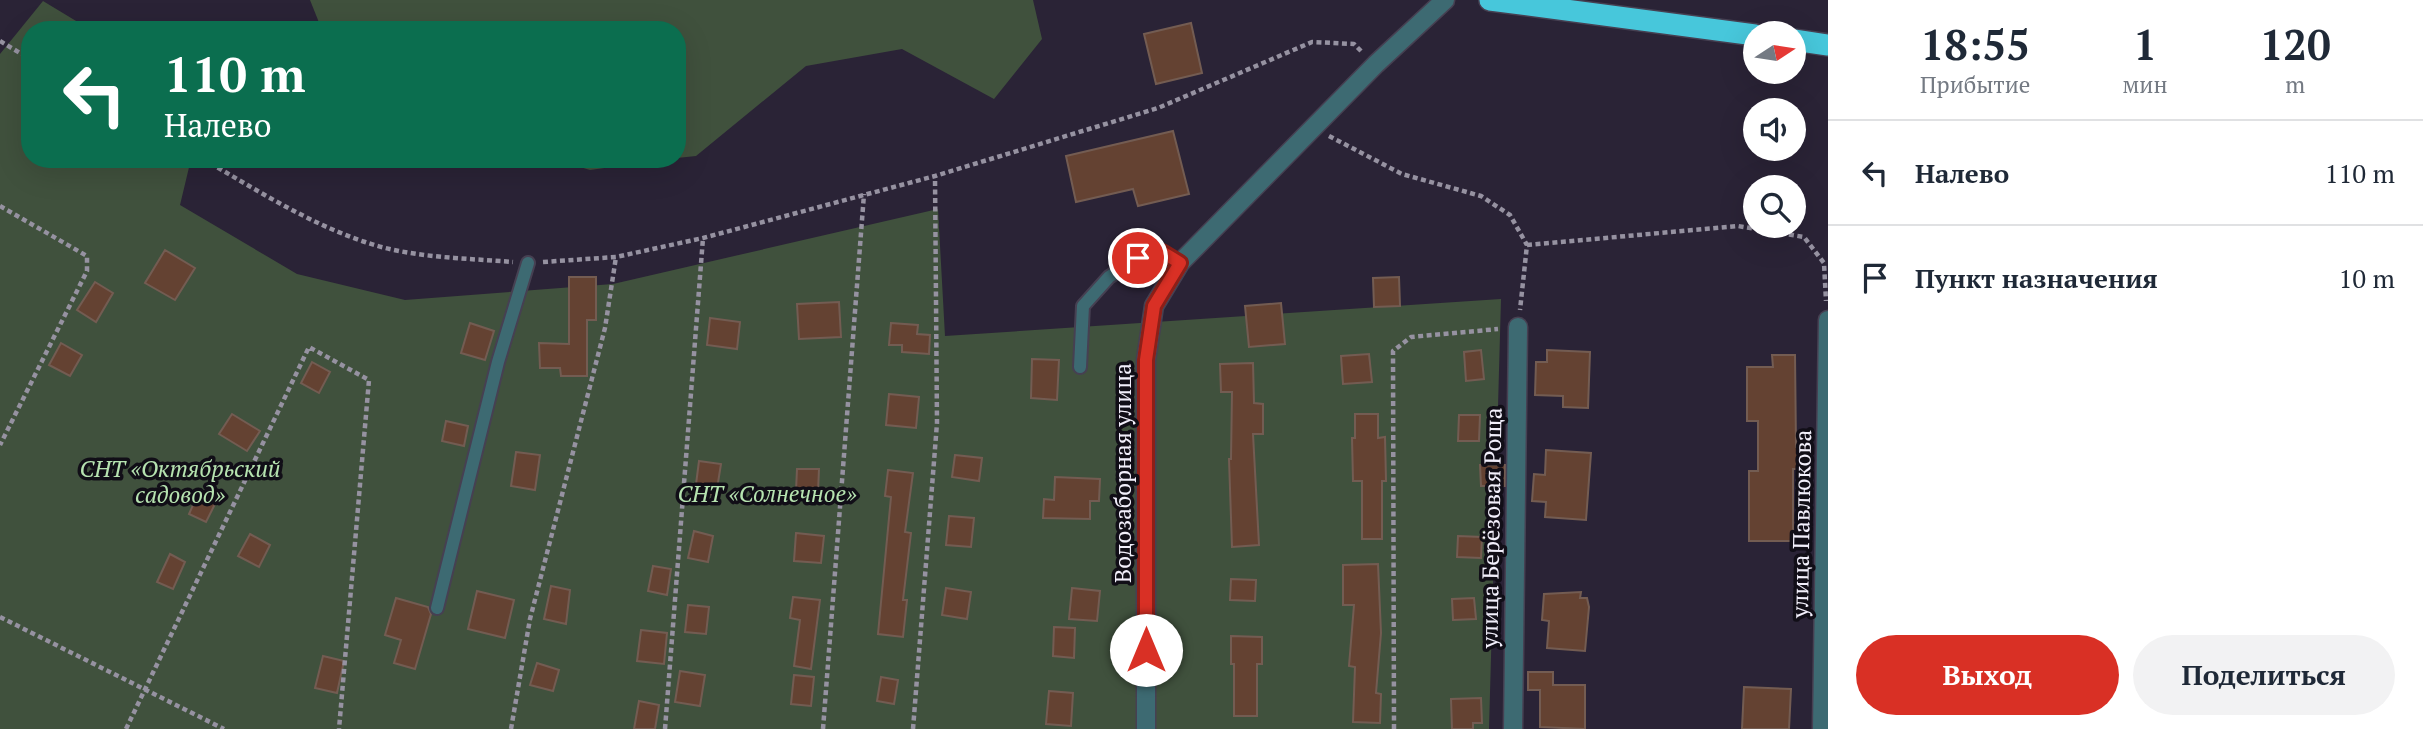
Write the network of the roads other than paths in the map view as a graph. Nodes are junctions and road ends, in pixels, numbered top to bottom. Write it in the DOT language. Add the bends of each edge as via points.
graph roads {
  1 [pos="1444,0"];
  2 [pos="1490,0"];
  3 [pos="1743,33"];
  4 [pos="1806,42"];
  5 [pos="1828,45"];
  6 [pos="528,263"];
  7 [pos="1180,263"];
  8 [pos="1828,320"];
  9 [pos="1518,327"];
  10 [pos="1080,367"];
  11 [pos="437,608"];
  12 [pos="1146,729"];
  13 [pos="1513,729"];
  14 [pos="1822,729"];
  1 -- 7 [label="street, Водозаборная улица"];
  2 -- 3 [label="highway"];
  4 -- 5 [label="highway"];
  6 -- 11 [label="lane" via="498,362"];
  7 -- 10 [label="lane" via="1162,252 1138,258 1109,277 1083,306"];
  7 -- 12 [label="street, Водозаборная улица" via="1154,306 1146,360"];
  8 -- 14 [label="street, улица Павлюкова"];
  9 -- 13 [label="street, улица Берёзовая Роща"];
}
